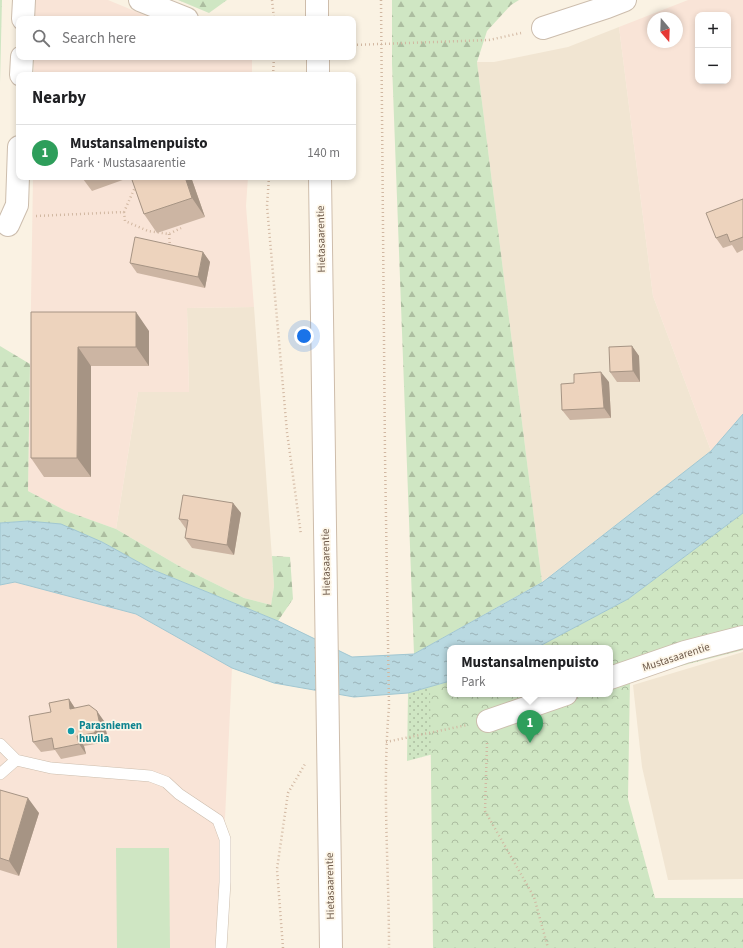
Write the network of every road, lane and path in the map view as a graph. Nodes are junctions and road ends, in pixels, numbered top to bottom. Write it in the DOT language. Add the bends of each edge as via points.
graph roads {
  1 [pos="24,0"];
  2 [pos="140,0"];
  3 [pos="272,0"];
  4 [pos="317,0"];
  5 [pos="381,0"];
  6 [pos="625,0"];
  7 [pos="23,16"];
  8 [pos="180,16"];
  9 [pos="274,16"];
  10 [pos="317,16"];
  11 [pos="543,28"];
  12 [pos="381,43"];
  13 [pos="356,45"];
  14 [pos="22,60"];
  15 [pos="274,60"];
  16 [pos="318,60"];
  17 [pos="21,72"];
  18 [pos="273,72"];
  19 [pos="318,72"];
  20 [pos="18,180"];
  21 [pos="269,180"];
  22 [pos="320,180"];
  23 [pos="136,184"];
  24 [pos="124,212"];
  25 [pos="10,221"];
  26 [pos="181,228"];
  27 [pos="169,234"];
  28 [pos="170,248"];
  29 [pos="301,537"];
  30 [pos="743,637"];
  31 [pos="613,677"];
  32 [pos="557,697"];
  33 [pos="488,721"];
  34 [pos="386,742"];
  35 [pos="0,744"];
  36 [pos="16,760"];
  37 [pos="306,762"];
  38 [pos="0,774"];
  39 [pos="221,948"];
  40 [pos="283,948"];
  41 [pos="331,948"];
  42 [pos="389,948"];
  43 [pos="548,948"];
  1 -- 7 [label="street"];
  2 -- 8 [label="street"];
  3 -- 9 [label="path"];
  4 -- 10 [label="street"];
  5 -- 12 [label="path"];
  6 -- 11 [label="street"];
  11 -- 12 [label="path" via="489,40"];
  12 -- 13 [label="path"];
  12 -- 34 [label="path" via="389,706"];
  14 -- 17 [label="street"];
  15 -- 18 [label="path"];
  16 -- 19 [label="street"];
  20 -- 25 [label="street" via="17,205"];
  21 -- 29 [label="path" via="267,206 287,432"];
  22 -- 41 [label="street, Hietasaarentie"];
  23 -- 24 [label="path"];
  24 -- 25 [label="path"];
  24 -- 27 [label="path" via="125,221 148,231"];
  26 -- 27 [label="path"];
  27 -- 28 [label="path"];
  30 -- 31 [label="street, Mustasaarentie" via="685,652"];
  32 -- 33 [label="street"];
  33 -- 34 [label="path"];
  33 -- 43 [label="path" via="485,811 534,897"];
  34 -- 42 [label="path"];
  35 -- 36 [label="lane"];
  36 -- 38 [label="lane"];
  36 -- 39 [label="lane" via="51,768 150,776 166,782 179,794 218,820 225,840"];
  37 -- 40 [label="path" via="288,793 277,869"];
}
